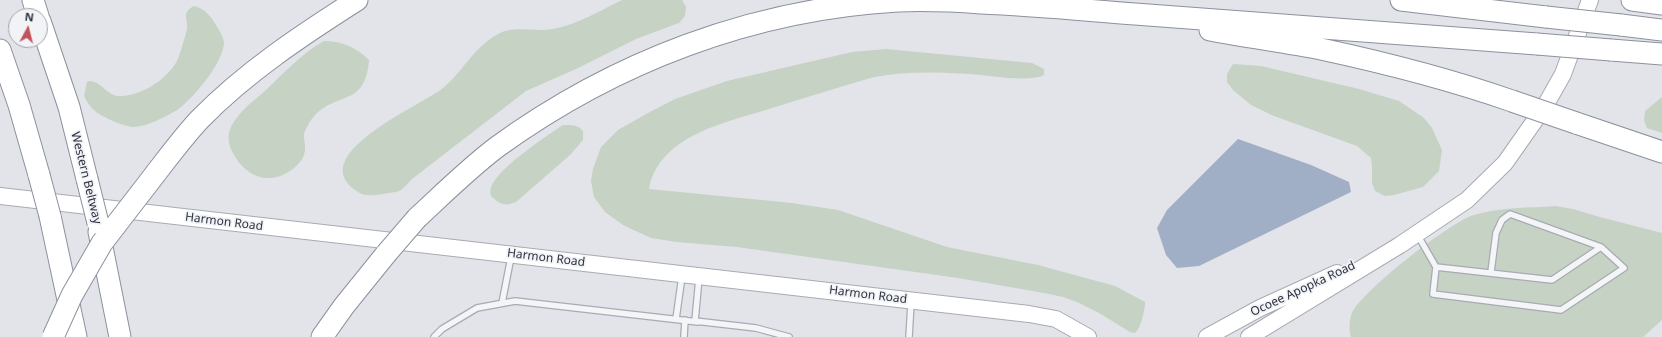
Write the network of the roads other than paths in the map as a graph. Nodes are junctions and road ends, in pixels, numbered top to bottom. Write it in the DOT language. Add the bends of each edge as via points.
graph roads {
  1 [pos="357,0"];
  2 [pos="1401,0"];
  3 [pos="1590,0"];
  4 [pos="1632,0"];
  5 [pos="1662,4"];
  6 [pos="1129,13"];
  7 [pos="1662,30"];
  8 [pos="48,45"];
  9 [pos="0,50"];
  10 [pos="1662,54"];
  11 [pos="1662,152"];
  12 [pos="0,196"];
  13 [pos="1416,234"];
  14 [pos="1400,244"];
  15 [pos="1601,247"];
  16 [pos="511,254"];
  17 [pos="1436,267"];
  18 [pos="1491,272"];
  19 [pos="682,274"];
  20 [pos="699,276"];
  21 [pos="911,300"];
  22 [pos="502,303"];
  23 [pos="676,320"];
  24 [pos="685,320"];
  25 [pos="697,322"];
  26 [pos="52,337"];
  27 [pos="76,337"];
  28 [pos="120,337"];
  29 [pos="322,337"];
  30 [pos="434,337"];
  31 [pos="684,337"];
  32 [pos="789,337"];
  33 [pos="909,337"];
  34 [pos="1088,337"];
  35 [pos="1207,337"];
  36 [pos="1249,337"];
  1 -- 26 [label="highway, bridge" via="311,29 250,74 200,119 102,243 72,295"];
  2 -- 7 [label="highway, bridge"];
  3 -- 13 [label="street, Ocoee Apopka Road" via="1563,74 1545,106 1506,163 1466,200"];
  4 -- 5 [label="highway"];
  6 -- 10 [label="highway, bridge"];
  6 -- 11 [label="highway, bridge" via="1320,49 1395,66 1462,84"];
  6 -- 29 [label="highway, bridge" via="1051,6 899,0 777,18 710,36 644,62 561,105 487,155 454,183 417,218 386,254"];
  8 -- 28 [label="highway, Western Beltway, bridge" via="69,107 98,223"];
  9 -- 27 [label="highway, bridge" via="19,105 50,216"];
  12 -- 16 [label="street, Harmon Road"];
  13 -- 14 [label="street, Ocoee Apopka Road"];
  13 -- 17 [label="lane"];
  14 -- 35 [label="street, Ocoee Apopka Road" via="1260,308"];
  14 -- 36 [label="street, Ocoee Apopka Road"];
  15 -- 17 [label="lane" via="1624,268 1561,310 1433,294"];
  15 -- 18 [label="lane" via="1552,280"];
  15 -- 18 [label="lane" via="1510,214 1502,220 1496,233"];
  16 -- 19 [label="street, Harmon Road"];
  16 -- 22 [label="lane"];
  17 -- 18 [label="lane"];
  19 -- 20 [label="street, Harmon Road"];
  19 -- 23 [label="lane"];
  20 -- 21 [label="street, Harmon Road"];
  20 -- 25 [label="lane"];
  21 -- 33 [label="lane"];
  21 -- 34 [label="street, Harmon Road" via="1056,319"];
  22 -- 23 [label="lane" via="515,301"];
  22 -- 30 [label="lane" via="477,308 442,329"];
  23 -- 24 [label="lane"];
  24 -- 25 [label="lane"];
  24 -- 31 [label="lane"];
  25 -- 32 [label="lane" via="756,328"];
}
